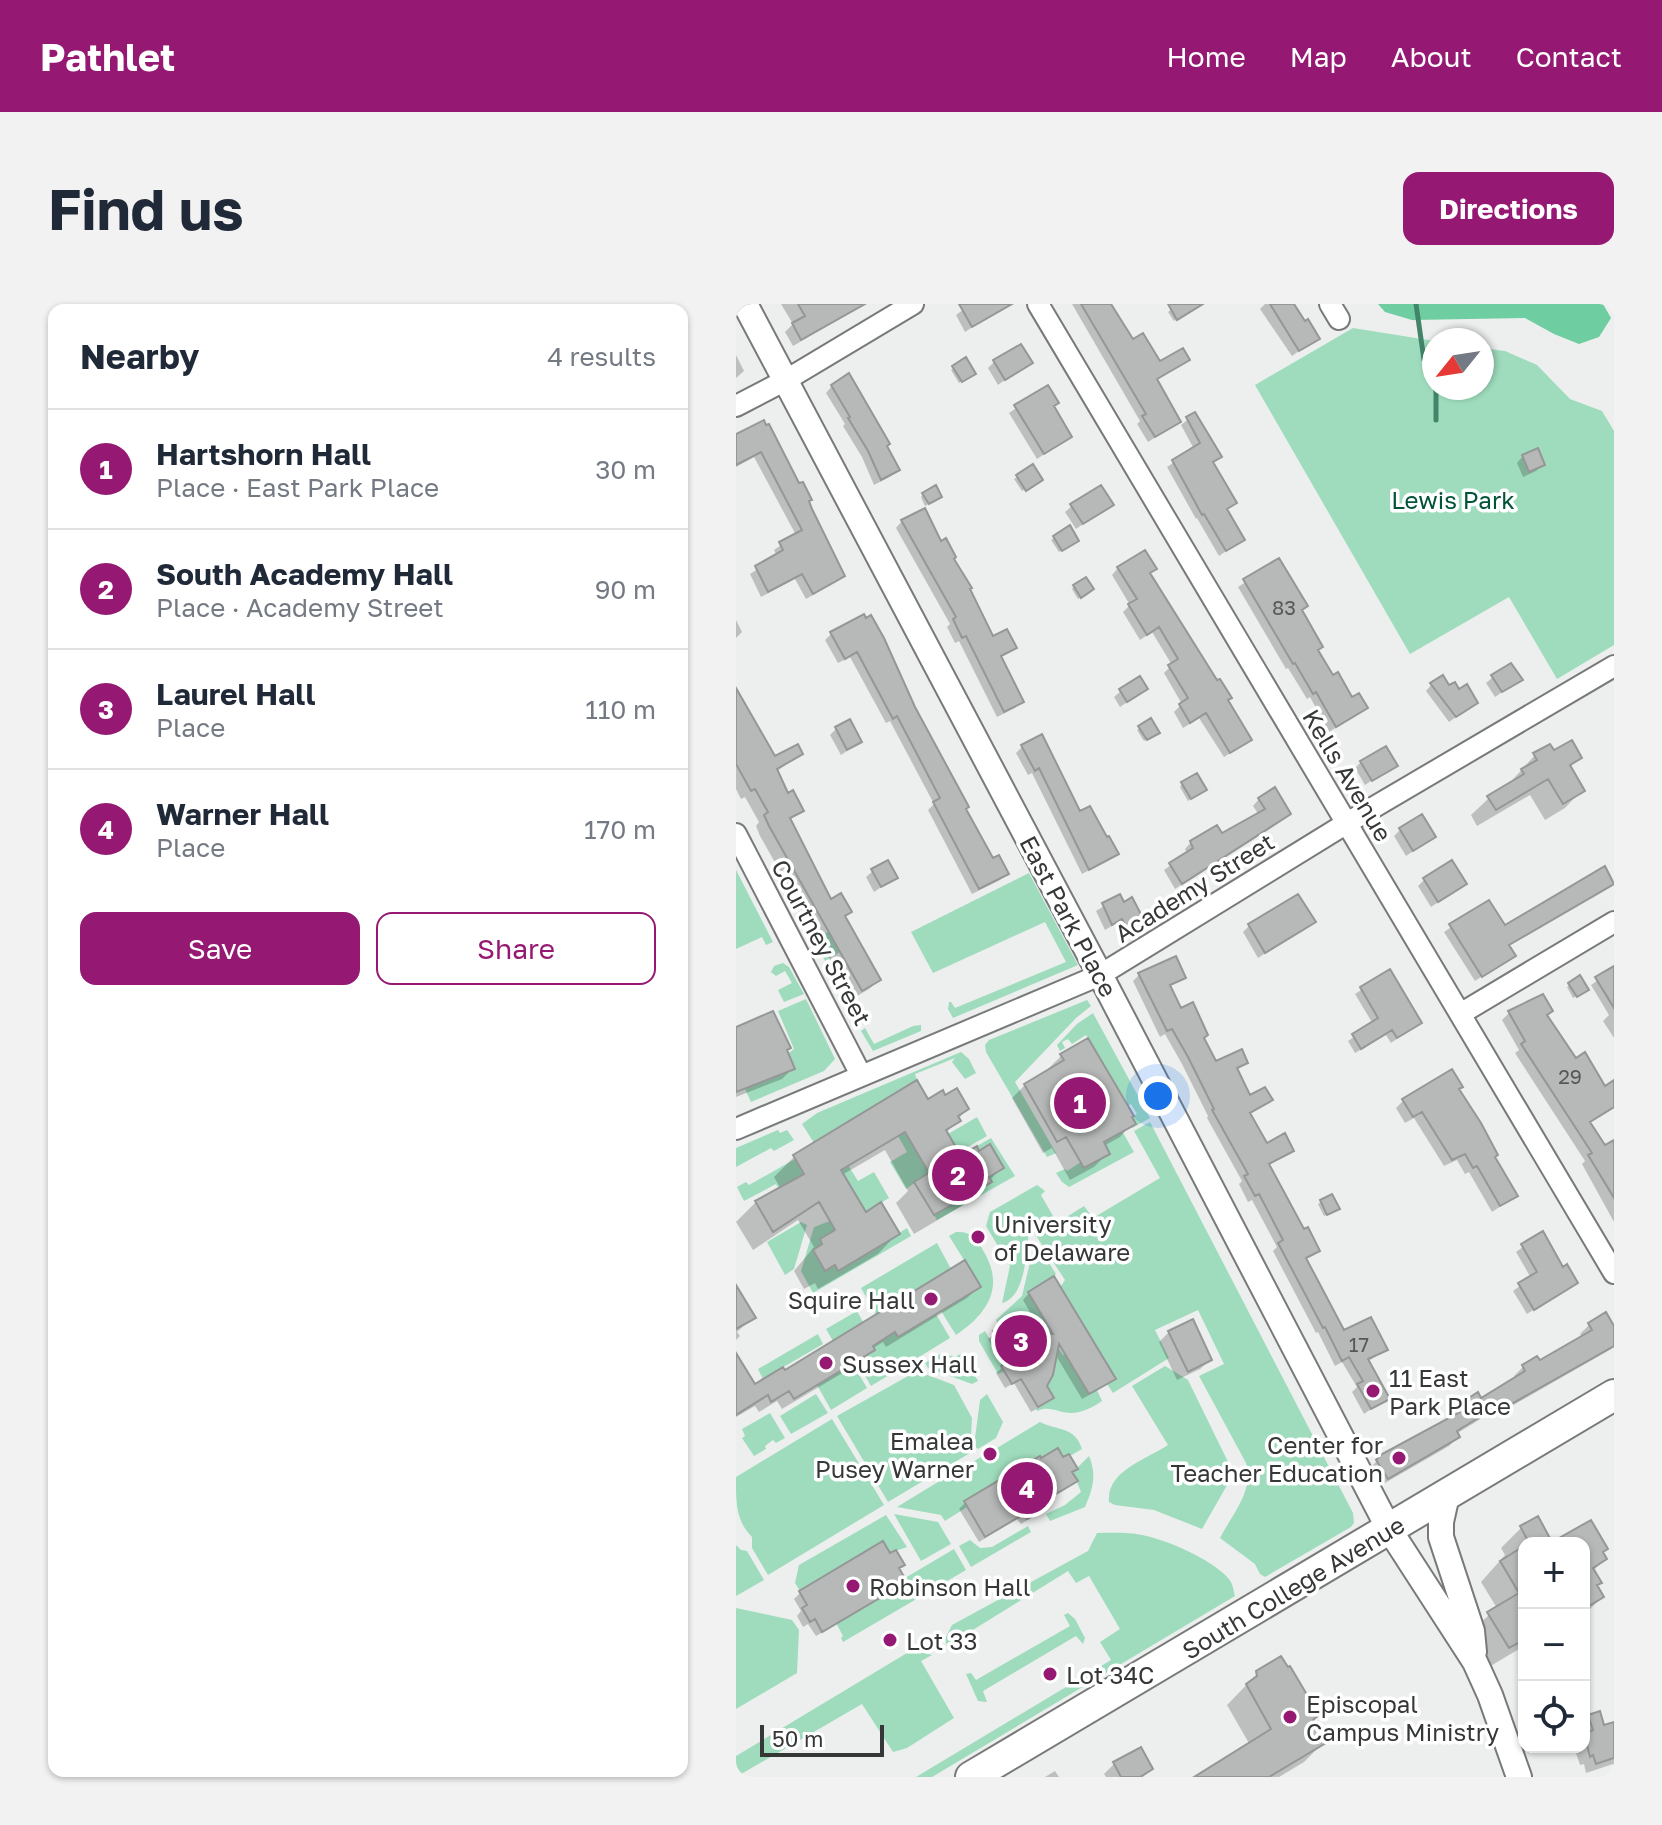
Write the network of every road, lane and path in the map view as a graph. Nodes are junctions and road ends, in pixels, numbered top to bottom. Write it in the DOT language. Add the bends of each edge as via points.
graph roads {
  1 [pos="745,304"];
  2 [pos="913,304"];
  3 [pos="1038,304"];
  4 [pos="786,380"];
  5 [pos="736,406"];
  6 [pos="1614,666"];
  7 [pos="1347,823"];
  8 [pos="736,834"];
  9 [pos="1614,922"];
  10 [pos="1100,975"];
  11 [pos="1460,1014"];
  12 [pos="861,1075"];
  13 [pos="736,1129"];
  14 [pos="1614,1273"];
  15 [pos="1614,1395"];
  16 [pos="1447,1495"];
  17 [pos="1389,1529"];
  18 [pos="1475,1662"];
  19 [pos="971,1777"];
  20 [pos="1519,1777"];
  1 -- 4 [label="street, East Park Place"];
  2 -- 4 [label="street"];
  3 -- 7 [label="street, Kells Avenue"];
  4 -- 5 [label="street"];
  4 -- 10 [label="street, East Park Place"];
  6 -- 7 [label="street, Academy Street"];
  7 -- 10 [label="street, Academy Street"];
  7 -- 11 [label="street, Kells Avenue"];
  8 -- 12 [label="street, Courtney Street"];
  9 -- 11 [label="street"];
  10 -- 12 [label="street, Academy Street"];
  10 -- 17 [label="street, East Park Place"];
  11 -- 14 [label="street, Kells Avenue"];
  12 -- 13 [label="street, Academy Street"];
  15 -- 16 [label="main road, South College Avenue"];
  16 -- 17 [label="main road, South College Avenue"];
  16 -- 18 [label="street" via="1441,1537 1472,1631"];
  17 -- 18 [label="street, East Park Place"];
  17 -- 19 [label="main road, South College Avenue"];
  18 -- 20 [label="street"];
}
